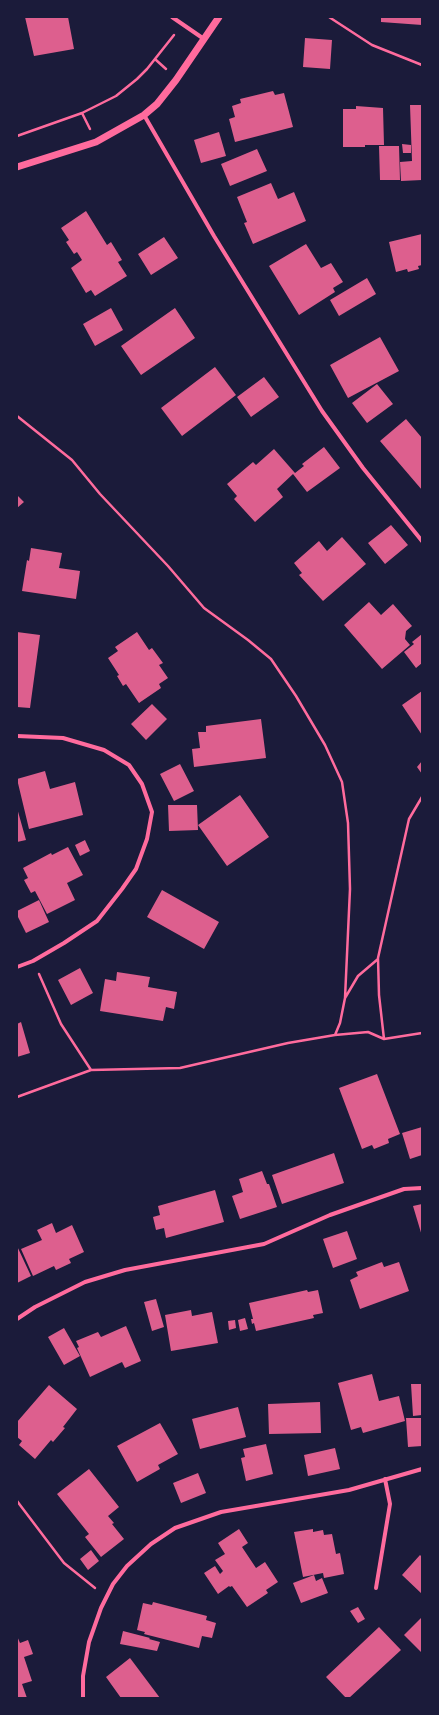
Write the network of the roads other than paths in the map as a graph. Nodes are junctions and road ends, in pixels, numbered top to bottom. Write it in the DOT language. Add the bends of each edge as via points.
graph roads {
  1 [pos="172,17"];
  2 [pos="220,17"];
  3 [pos="204,40"];
  4 [pos="144,115"];
  5 [pos="17,167"];
  6 [pos="422,540"];
  7 [pos="17,736"];
  8 [pos="17,967"];
  9 [pos="422,1188"];
  10 [pos="17,1319"];
  11 [pos="422,1468"];
  12 [pos="385,1479"];
  13 [pos="376,1588"];
  14 [pos="82,1698"];
  1 -- 3 [label="street"];
  2 -- 3 [label="street"];
  3 -- 4 [label="street" via="157,104"];
  4 -- 5 [label="street" via="96,142"];
  4 -- 6 [label="street" via="214,236 322,411 363,468"];
  7 -- 8 [label="street" via="62,738 104,750 129,765 142,784 152,812 147,839 136,869 97,920 64,944"];
  9 -- 10 [label="street" via="404,1189 330,1215 264,1244 125,1270 85,1282"];
  11 -- 12 [label="street"];
  12 -- 13 [label="street" via="390,1504"];
  12 -- 14 [label="street" via="349,1490 221,1512 175,1528 150,1544 127,1566 106,1598 89,1642"];
}
